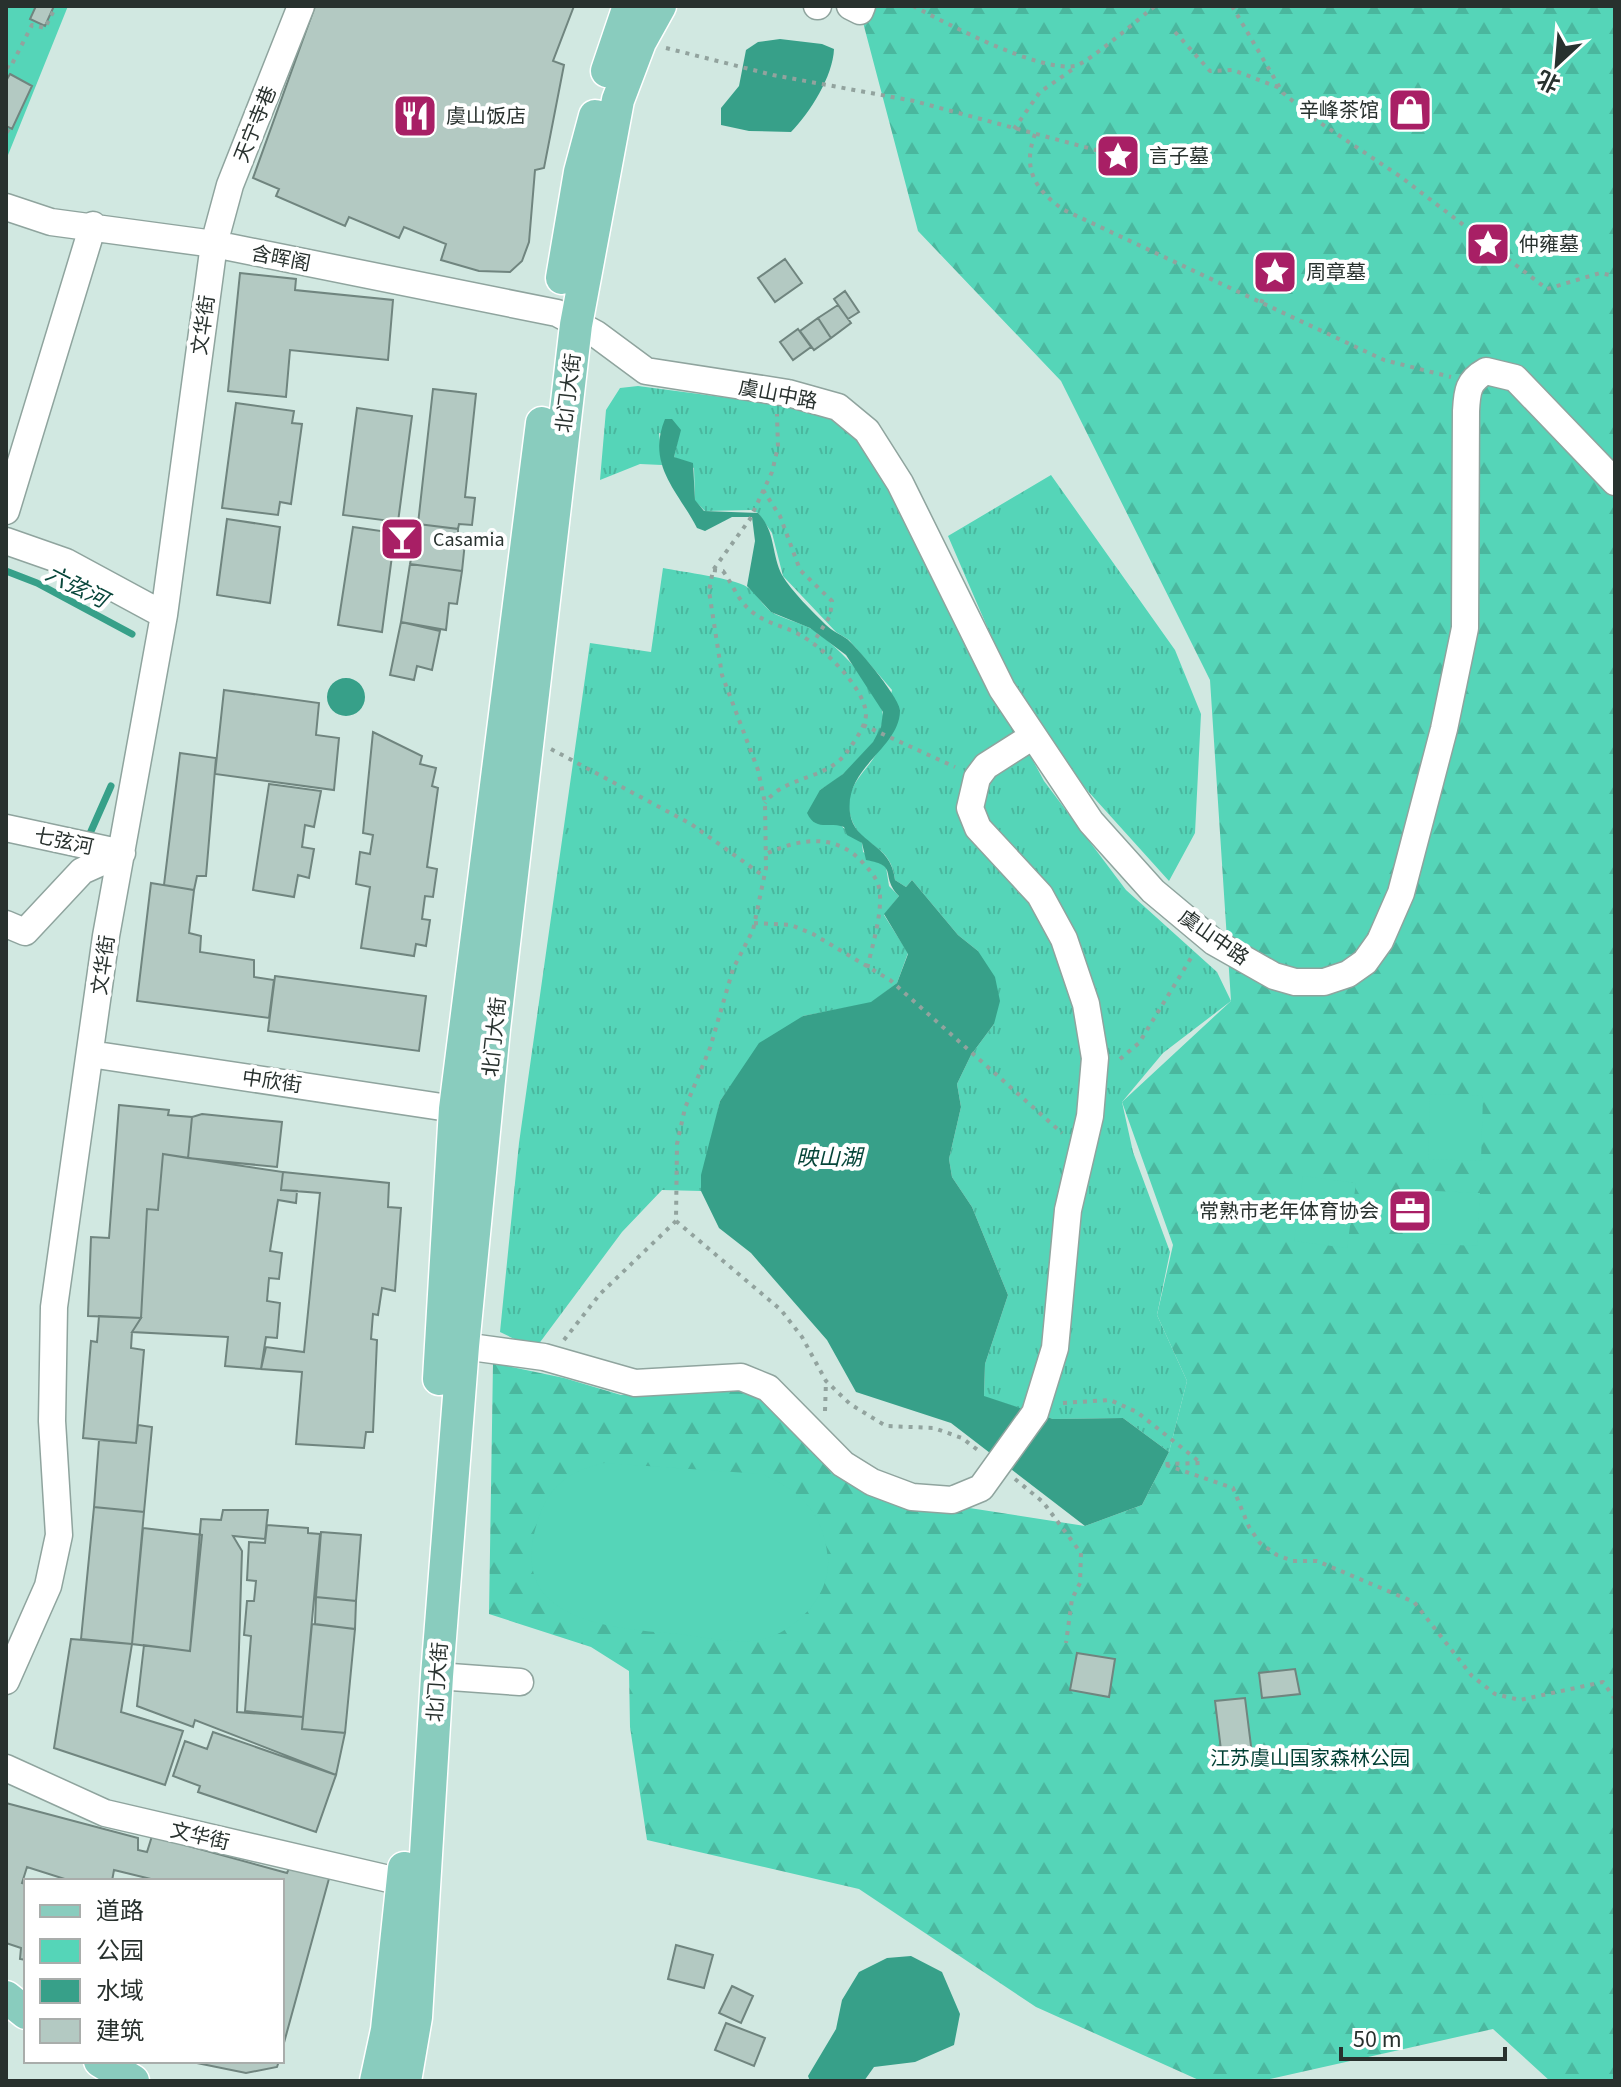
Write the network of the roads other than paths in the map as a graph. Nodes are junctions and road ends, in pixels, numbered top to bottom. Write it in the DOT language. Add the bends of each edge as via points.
graph roads {
  1 [pos="301,6"];
  2 [pos="629,6"];
  3 [pos="660,6"];
  4 [pos="850,6"];
  5 [pos="862,6"];
  6 [pos="6,207"];
  7 [pos="93,225"];
  8 [pos="214,244"];
  9 [pos="566,319"];
  10 [pos="1615,482"];
  11 [pos="6,511"];
  12 [pos="6,541"];
  13 [pos="164,615"];
  14 [pos="1033,736"];
  15 [pos="6,828"];
  16 [pos="122,853"];
  17 [pos="6,924"];
  18 [pos="90,1054"];
  19 [pos="455,1109"];
  20 [pos="463,1346"];
  21 [pos="437,1676"];
  22 [pos="6,1681"];
  23 [pos="520,1682"];
  24 [pos="6,1768"];
  25 [pos="402,1882"];
  26 [pos="6,1997"];
  27 [pos="24,2011"];
  28 [pos="6,2014"];
  29 [pos="24,2028"];
  30 [pos="75,2063"];
  31 [pos="103,2063"];
  32 [pos="103,2081"];
  33 [pos="133,2081"];
  34 [pos="376,2081"];
  35 [pos="405,2081"];
  1 -- 8 [label="street, 天宁寺巷" via="230,185"];
  2 -- 9 [label="main road, 北门大街" via="580,172"];
  3 -- 9 [label="main road, 北门大街" via="618,100"];
  4 -- 5 [label="street" via="860,11"];
  6 -- 7 [label="street, 含晖阁" via="51,222"];
  7 -- 8 [label="street, 含晖阁"];
  7 -- 11 [label="street"];
  8 -- 9 [label="street, 含晖阁"];
  8 -- 13 [label="street, 文华街"];
  9 -- 14 [label="street, 虞山中路" via="646,371 838,407 867,431 900,483 1002,689"];
  9 -- 19 [label="main road, 北门大街"];
  9 -- 20 [label="main road, 北门大街"];
  10 -- 14 [label="street, 虞山中路" via="1515,378 1486,371 1473,378 1466,411 1465,628 1444,729 1401,893 1380,941 1348,974 1324,982 1295,982 1274,976 1203,933 1153,891 1091,822"];
  12 -- 13 [label="street" via="66,562"];
  13 -- 16 [label="street, 文华街"];
  14 -- 20 [label="street" via="986,766 970,808 978,828 1040,895 1064,939 1093,1030 1093,1081 1068,1210 1055,1348 1037,1405 981,1488 952,1500 912,1497 872,1482 843,1464 768,1388 741,1377 635,1383 544,1357"];
  15 -- 16 [label="street, 七弦河"];
  16 -- 17 [label="street" via="82,871 25,932"];
  16 -- 18 [label="street, 文华街"];
  18 -- 19 [label="street, 中欣街"];
  18 -- 22 [label="street, 文华街" via="54,1307 52,1421 59,1535 48,1586"];
  19 -- 25 [label="main road, 北门大街" via="414,1768"];
  20 -- 21 [label="main road, 北门大街"];
  21 -- 23 [label="street"];
  21 -- 35 [label="main road, 北门大街" via="416,2017"];
  24 -- 25 [label="street, 文华街" via="105,1813"];
  25 -- 34 [label="main road, 北门大街" via="387,2030"];
  26 -- 27 [label="main road"];
  28 -- 29 [label="main road"];
  30 -- 32 [label="main road"];
  31 -- 33 [label="main road"];
}
